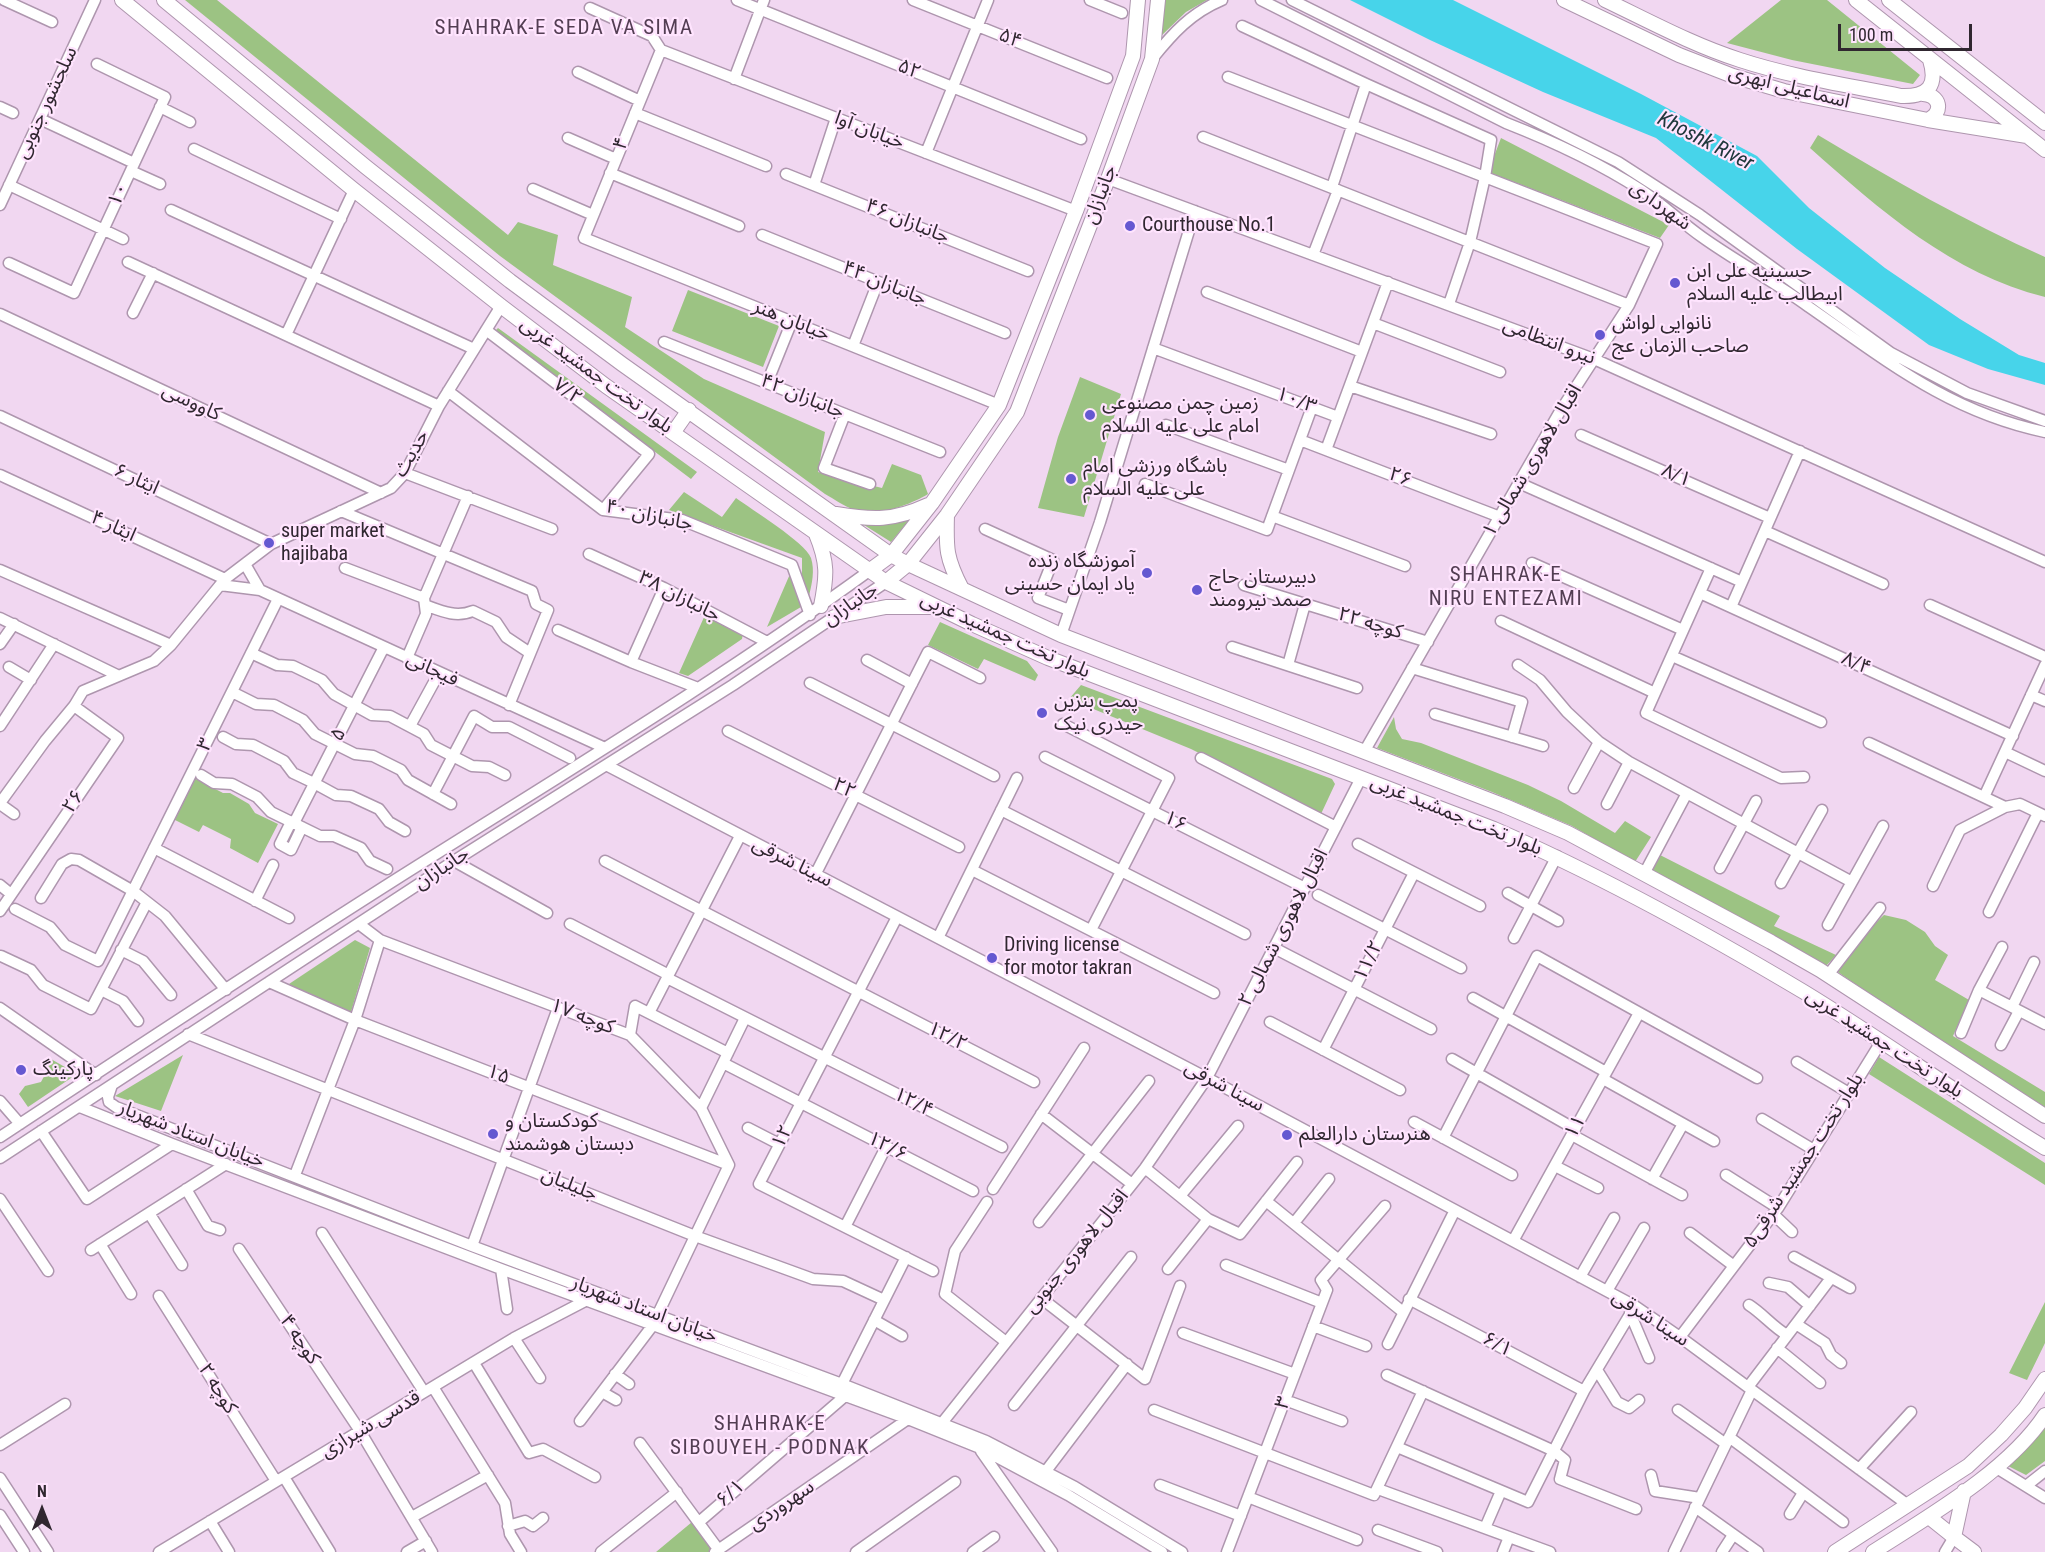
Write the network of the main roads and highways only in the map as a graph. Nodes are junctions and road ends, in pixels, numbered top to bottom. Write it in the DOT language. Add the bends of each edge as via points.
graph roads {
  1 [pos="122,0"];
  2 [pos="164,0"];
  3 [pos="1138,0"];
  4 [pos="1158,0"];
  5 [pos="1563,0"];
  6 [pos="1605,0"];
  7 [pos="1856,0"];
  8 [pos="1889,0"];
  9 [pos="1930,60"];
  10 [pos="1923,94"];
  11 [pos="1928,120"];
  12 [pos="2045,123"];
  13 [pos="2027,136"];
  14 [pos="2045,150"];
  15 [pos="688,410"];
  16 [pos="673,433"];
  17 [pos="932,503"];
  18 [pos="832,514"];
  19 [pos="947,515"];
  20 [pos="816,534"];
  21 [pos="891,555"];
  22 [pos="908,564"];
  23 [pos="869,571"];
  24 [pos="886,582"];
  25 [pos="962,588"];
  26 [pos="937,607"];
  27 [pos="816,610"];
  28 [pos="834,617"];
  29 [pos="1243,706"];
  30 [pos="1235,730"];
  31 [pos="1568,833"];
  32 [pos="1557,856"];
  33 [pos="1938,1047"];
  34 [pos="1922,1069"];
  35 [pos="2045,1116"];
  36 [pos="2045,1148"];
  37 [pos="2045,1379"];
  38 [pos="2045,1414"];
  39 [pos="1964,1491"];
  40 [pos="1929,1517"];
  41 [pos="1954,1537"];
  42 [pos="1835,1552"];
  43 [pos="1873,1552"];
  44 [pos="1974,1552"];
  1 -- 16 [label="main road, بلوار تخت جمشید غربی" via="501,306"];
  2 -- 15 [label="main road, بلوار تخت جمشید غربی" via="510,281"];
  3 -- 17 [label="main road, جانبازان" via="1133,56 999,405"];
  4 -- 19 [label="main road, جانبازان" via="1152,59 1017,412"];
  5 -- 11 [label="main road, اسماعیلی ابهری" via="1733,76 1784,91"];
  6 -- 10 [label="main road, اسماعیلی ابهری" via="1739,60 1901,96"];
  7 -- 9 [label="main road"];
  8 -- 12 [label="main road"];
  9 -- 10 [label="main road" via="1932,84"];
  9 -- 13 [label="main road"];
  10 -- 11 [label="main road" via="1930,94 1939,104 1934,117"];
  11 -- 13 [label="main road, اسماعیلی ابهری"];
  13 -- 14 [label="main road"];
  15 -- 16 [label="main road"];
  15 -- 18 [label="main road, بلوار تخت جمشید غربی"];
  16 -- 20 [label="main road, بلوار تخت جمشید غربی"];
  17 -- 18 [label="main road" via="891,517 869,519"];
  17 -- 21 [label="main road, جانبازان"];
  18 -- 21 [label="main road, بلوار تخت جمشید غربی"];
  19 -- 22 [label="main road, جانبازان"];
  19 -- 25 [label="main road" via="946,549 950,567"];
  20 -- 23 [label="main road, بلوار تخت جمشید غربی"];
  20 -- 27 [label="main road" via="825,554"];
  21 -- 22 [label="main road, بلوار تخت جمشید غربی"];
  21 -- 23 [label="main road, جانبازان"];
  22 -- 24 [label="main road, جانبازان"];
  22 -- 25 [label="main road, بلوار تخت جمشید غربی"];
  23 -- 24 [label="main road, بلوار تخت جمشید غربی"];
  24 -- 26 [label="main road, بلوار تخت جمشید غربی"];
  25 -- 29 [label="main road, بلوار تخت جمشید غربی" via="1061,635"];
  26 -- 28 [label="main road" via="886,607"];
  26 -- 30 [label="main road, بلوار تخت جمشید غربی" via="1048,658"];
  29 -- 30 [label="main road"];
  29 -- 31 [label="main road, بلوار تخت جمشید غربی"];
  30 -- 32 [label="main road, بلوار تخت جمشید غربی"];
  31 -- 32 [label="main road"];
  31 -- 33 [label="main road, بلوار تخت جمشید غربی" via="1771,942"];
  32 -- 34 [label="main road, بلوار تخت جمشید غربی" via="1759,966"];
  33 -- 34 [label="main road"];
  33 -- 35 [label="main road, بلوار تخت جمشید غربی"];
  34 -- 36 [label="main road, بلوار تخت جمشید غربی"];
  37 -- 42 [label="main road" via="2025,1408 1968,1466"];
  38 -- 39 [label="main road" via="2014,1450"];
  39 -- 40 [label="main road"];
  39 -- 41 [label="main road"];
  40 -- 41 [label="main road"];
  40 -- 43 [label="main road"];
  41 -- 44 [label="main road"];
}
